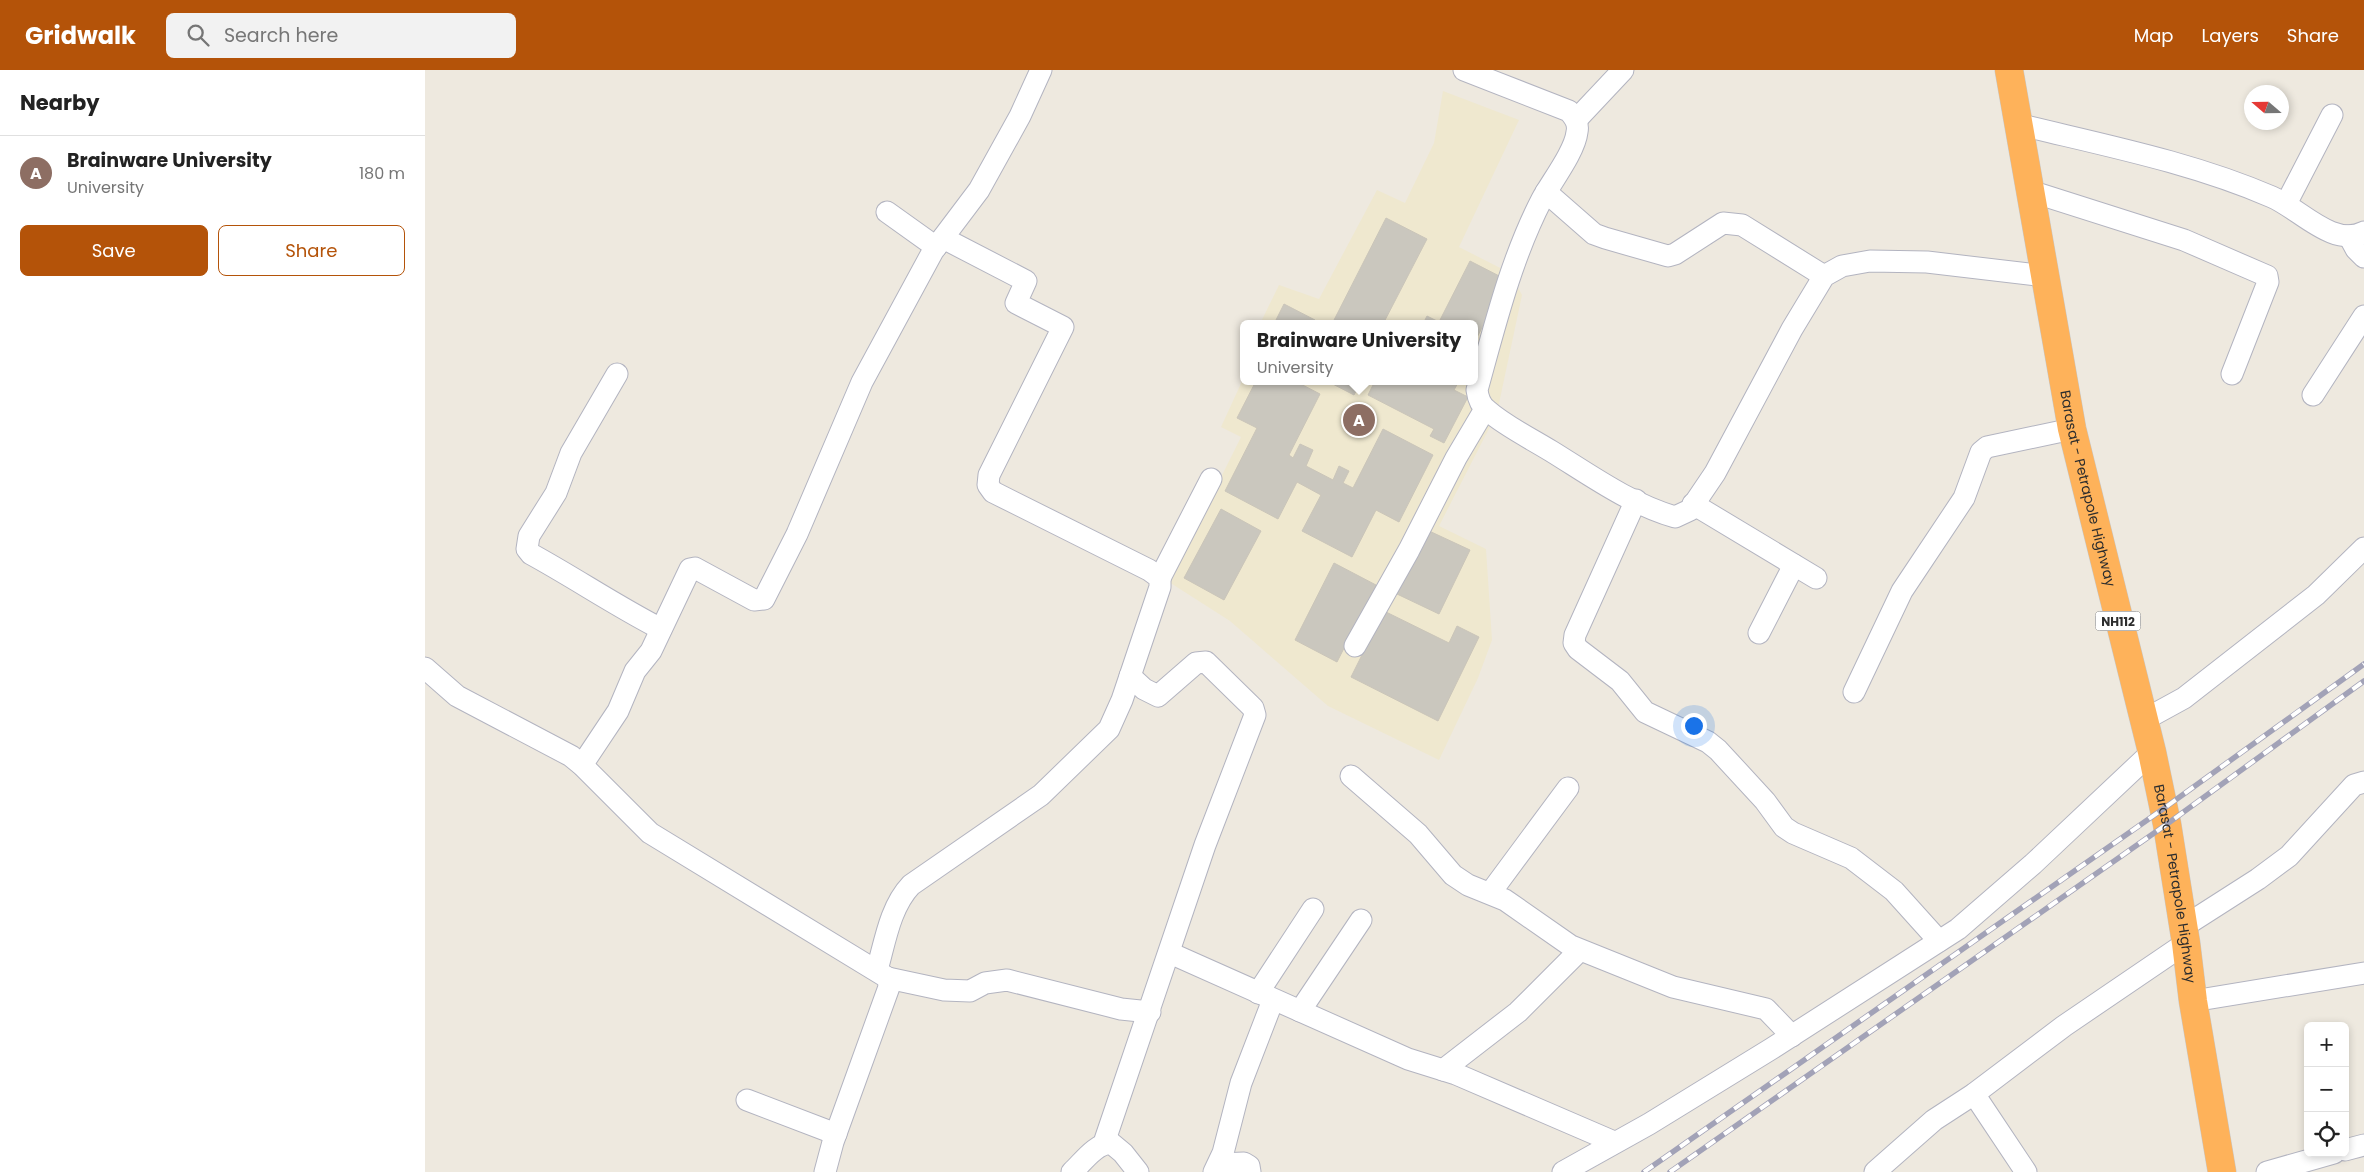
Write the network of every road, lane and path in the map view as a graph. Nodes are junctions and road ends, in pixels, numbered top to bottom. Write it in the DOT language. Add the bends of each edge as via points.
graph roads {
  1 [pos="1041,70"];
  2 [pos="1464,70"];
  3 [pos="1623,70"];
  4 [pos="2009,70"];
  5 [pos="2331,115"];
  6 [pos="1576,120"];
  7 [pos="2017,124"];
  8 [pos="2030,191"];
  9 [pos="1546,192"];
  10 [pos="2286,204"];
  11 [pos="887,212"];
  12 [pos="2356,234"];
  13 [pos="939,243"];
  14 [pos="2364,256"];
  15 [pos="1824,276"];
  16 [pos="2046,276"];
  17 [pos="2364,316"];
  18 [pos="617,374"];
  19 [pos="2232,374"];
  20 [pos="2313,395"];
  21 [pos="1485,409"];
  22 [pos="2072,429"];
  23 [pos="1211,479"];
  24 [pos="1636,500"];
  25 [pos="1693,504"];
  26 [pos="2364,548"];
  27 [pos="1794,565"];
  28 [pos="1160,578"];
  29 [pos="1816,578"];
  30 [pos="661,629"];
  31 [pos="1759,633"];
  32 [pos="1355,646"];
  33 [pos="425,668"];
  34 [pos="1130,676"];
  35 [pos="1854,692"];
  36 [pos="2142,721"];
  37 [pos="2151,752"];
  38 [pos="582,764"];
  39 [pos="1351,776"];
  40 [pos="2364,782"];
  41 [pos="1568,788"];
  42 [pos="1491,892"];
  43 [pos="1313,909"];
  44 [pos="1361,920"];
  45 [pos="2185,935"];
  46 [pos="1939,941"];
  47 [pos="1579,951"];
  48 [pos="1170,953"];
  49 [pos="2364,973"];
  50 [pos="882,974"];
  51 [pos="1266,996"];
  52 [pos="2193,1001"];
  53 [pos="1300,1011"];
  54 [pos="1150,1012"];
  55 [pos="1792,1036"];
  56 [pos="1443,1070"];
  57 [pos="1974,1094"];
  58 [pos="747,1100"];
  59 [pos="836,1134"];
  60 [pos="1614,1142"];
  61 [pos="1104,1143"];
  62 [pos="2364,1145"];
  63 [pos="2349,1149"];
  64 [pos="2321,1157"];
  65 [pos="1216,1168"];
  66 [pos="825,1172"];
  67 [pos="1072,1172"];
  68 [pos="1138,1172"];
  69 [pos="1250,1172"];
  70 [pos="1563,1172"];
  71 [pos="1875,1172"];
  72 [pos="2026,1172"];
  73 [pos="2222,1172"];
  74 [pos="2267,1172"];
  1 -- 13 [label="street" via="979,190"];
  2 -- 6 [label="street" via="1569,111"];
  3 -- 6 [label="street"];
  4 -- 7 [label="highway, Barasat - Petrapole Highway / NH112"];
  5 -- 10 [label="street"];
  6 -- 9 [label="street" via="1577,132 1563,166"];
  7 -- 8 [label="highway, Barasat - Petrapole Highway / NH112"];
  7 -- 10 [label="street" via="2183,164"];
  8 -- 16 [label="highway, Barasat - Petrapole Highway / NH112"];
  8 -- 19 [label="street" via="2184,240 2267,276 2268,282"];
  9 -- 15 [label="street" via="1583,226 1605,238 1668,256 1723,223 1731,223 1742,225"];
  9 -- 21 [label="street" via="1515,260 1477,390"];
  10 -- 12 [label="street" via="2327,230"];
  11 -- 13 [label="street"];
  12 -- 14 [label="street" via="2356,249"];
  13 -- 28 [label="street" via="1026,281 1016,303 1063,327 989,475 987,485 993,492"];
  13 -- 30 [label="street" via="857,393 797,534 764,599 755,600 695,568 690,569"];
  15 -- 16 [label="street" via="1842,266 1870,261 1927,262"];
  15 -- 25 [label="street" via="1715,474"];
  16 -- 22 [label="highway, Barasat - Petrapole Highway / NH112"];
  17 -- 20 [label="street"];
  18 -- 30 [label="street" via="571,453 556,493 529,536 527,549 622,609"];
  21 -- 24 [label="street"];
  21 -- 32 [label="street"];
  22 -- 35 [label="street" via="1987,447 1981,452 1964,498 1902,591"];
  22 -- 36 [label="highway, Barasat - Petrapole Highway / NH112"];
  23 -- 28 [label="street"];
  24 -- 25 [label="street" via="1675,517 1689,510"];
  24 -- 46 [label="street" via="1575,635 1574,643 1578,649 1620,681 1645,712 1718,750 1784,827 1851,858 1894,891"];
  25 -- 27 [label="street"];
  26 -- 36 [label="street" via="2317,595 2184,698"];
  27 -- 29 [label="street"];
  27 -- 31 [label="street"];
  28 -- 34 [label="street" via="1160,588"];
  30 -- 38 [label="street" via="651,651 635,671 618,711"];
  33 -- 38 [label="street" via="457,696"];
  34 -- 48 [label="street" via="1158,696 1196,663 1206,662 1253,708 1255,715 1205,845"];
  34 -- 50 [label="street" via="1109,729 1058,780 1016,814 911,885 902,895 896,906"];
  36 -- 37 [label="highway, Barasat - Petrapole Highway / NH112"];
  37 -- 45 [label="highway, Barasat - Petrapole Highway / NH112" via="2167,824"];
  37 -- 46 [label="street" via="2033,864"];
  38 -- 50 [label="street" via="650,833"];
  39 -- 42 [label="street" via="1418,834 1453,875 1468,885"];
  40 -- 45 [label="street" via="2354,785 2289,856"];
  41 -- 42 [label="street"];
  42 -- 47 [label="street"];
  43 -- 51 [label="street"];
  44 -- 53 [label="street"];
  45 -- 52 [label="highway, Barasat - Petrapole Highway / NH112"];
  45 -- 57 [label="street"];
  46 -- 55 [label="street"];
  47 -- 55 [label="street" via="1673,987 1766,1008"];
  47 -- 56 [label="street" via="1518,1012"];
  48 -- 51 [label="street"];
  48 -- 54 [label="street"];
  49 -- 52 [label="street"];
  50 -- 54 [label="street" via="944,990 970,991 985,983 1007,980 1121,1009"];
  50 -- 59 [label="street" via="889,987"];
  51 -- 53 [label="street"];
  51 -- 65 [label="street"];
  52 -- 73 [label="highway, Barasat - Petrapole Highway / NH112"];
  53 -- 56 [label="street" via="1408,1059"];
  54 -- 61 [label="street"];
  55 -- 60 [label="street"];
  56 -- 60 [label="street"];
  57 -- 71 [label="street" via="1934,1120"];
  57 -- 72 [label="street"];
  58 -- 59 [label="street"];
  59 -- 66 [label="street"];
  60 -- 70 [label="street"];
  61 -- 67 [label="street"];
  61 -- 68 [label="street" via="1117,1147"];
  62 -- 63 [label="street"];
  64 -- 74 [label="street"];
  65 -- 69 [label="street" via="1244,1163"];
}
